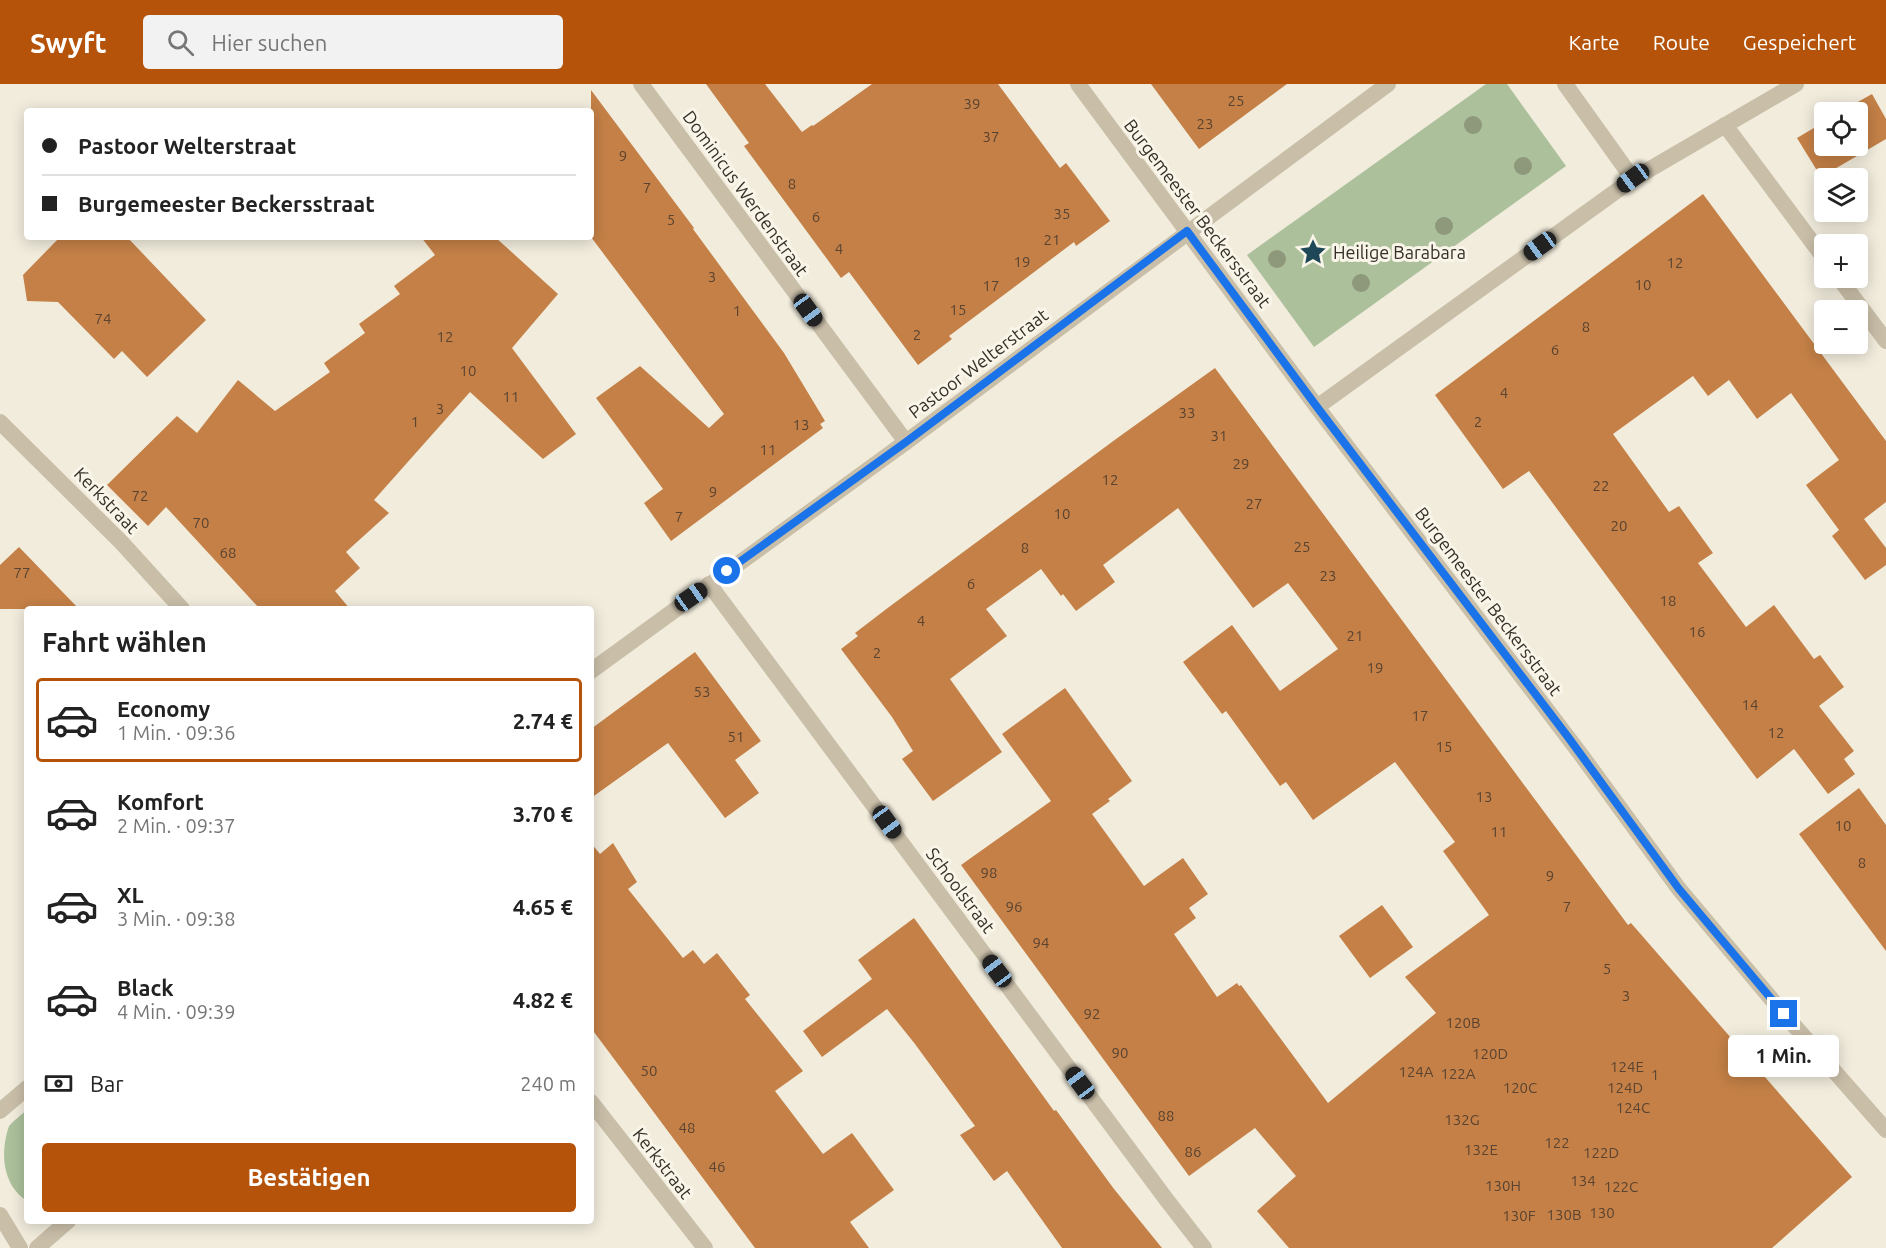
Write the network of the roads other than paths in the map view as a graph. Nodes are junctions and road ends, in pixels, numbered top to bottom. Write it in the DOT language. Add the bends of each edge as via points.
graph roads {
  1 [pos="641,84"];
  2 [pos="1078,84"];
  3 [pos="1388,84"];
  4 [pos="1565,84"];
  5 [pos="1797,84"];
  6 [pos="1725,125"];
  7 [pos="1633,178"];
  8 [pos="1187,231"];
  9 [pos="1814,245"];
  10 [pos="1846,288"];
  11 [pos="1886,341"];
  12 [pos="1317,407"];
  13 [pos="0,422"];
  14 [pos="906,442"];
  15 [pos="710,584"];
  16 [pos="179,606"];
  17 [pos="594,669"];
  18 [pos="24,1091"];
  19 [pos="594,1105"];
  20 [pos="0,1111"];
  21 [pos="1886,1130"];
  22 [pos="0,1215"];
  23 [pos="65,1224"];
  24 [pos="20,1248"];
  25 [pos="38,1248"];
  26 [pos="705,1248"];
  27 [pos="1204,1248"];
  1 -- 14 [label="street, Dominicus Werdenstraat"];
  2 -- 8 [label="street, Burgemeester Beckersstraat"];
  3 -- 8 [label="street, Pastoor Welterstraat"];
  4 -- 7 [label="street"];
  5 -- 6 [label="street"];
  6 -- 7 [label="street"];
  6 -- 9 [label="street"];
  7 -- 12 [label="street"];
  8 -- 12 [label="street, Burgemeester Beckersstraat"];
  8 -- 14 [label="street, Pastoor Welterstraat"];
  10 -- 11 [label="street"];
  12 -- 21 [label="street, Burgemeester Beckersstraat" via="1679,889"];
  13 -- 16 [label="street, Kerkstraat"];
  14 -- 15 [label="street, Pastoor Welterstraat"];
  15 -- 17 [label="street, Pastoor Welterstraat"];
  15 -- 27 [label="street, Schoolstraat"];
  18 -- 20 [label="street"];
  19 -- 26 [label="street, Kerkstraat"];
  22 -- 24 [label="street"];
  23 -- 25 [label="street"];
}
